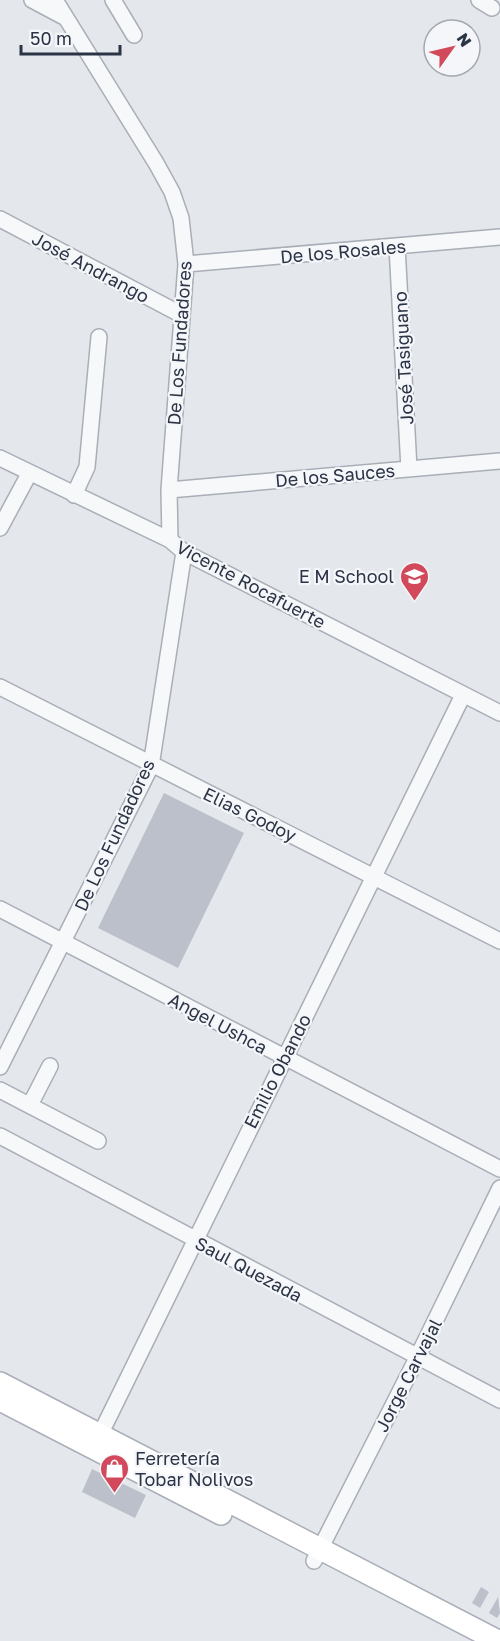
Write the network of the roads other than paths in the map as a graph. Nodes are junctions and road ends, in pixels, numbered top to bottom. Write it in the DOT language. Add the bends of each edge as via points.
graph roads {
  1 [pos="32,0"];
  2 [pos="55,0"];
  3 [pos="113,0"];
  4 [pos="66,18"];
  5 [pos="134,35"];
  6 [pos="0,219"];
  7 [pos="500,237"];
  8 [pos="397,246"];
  9 [pos="186,264"];
  10 [pos="182,315"];
  11 [pos="99,337"];
  12 [pos="0,458"];
  13 [pos="500,461"];
  14 [pos="409,469"];
  15 [pos="29,474"];
  16 [pos="169,490"];
  17 [pos="74,495"];
  18 [pos="0,528"];
  19 [pos="170,540"];
  20 [pos="184,552"];
  21 [pos="0,687"];
  22 [pos="463,695"];
  23 [pos="500,713"];
  24 [pos="151,766"];
  25 [pos="376,876"];
  26 [pos="0,909"];
  27 [pos="63,941"];
  28 [pos="500,941"];
  29 [pos="284,1057"];
  30 [pos="50,1066"];
  31 [pos="0,1067"];
  32 [pos="0,1090"];
  33 [pos="30,1105"];
  34 [pos="0,1136"];
  35 [pos="98,1141"];
  36 [pos="500,1169"];
  37 [pos="500,1188"];
  38 [pos="194,1240"];
  39 [pos="417,1358"];
  40 [pos="0,1383"];
  41 [pos="0,1400"];
  42 [pos="500,1400"];
  43 [pos="97,1441"];
  44 [pos="317,1555"];
  45 [pos="468,1641"];
  46 [pos="498,1641"];
  1 -- 4 [label="street"];
  2 -- 4 [label="street, De Los Fundadores"];
  3 -- 5 [label="street"];
  4 -- 9 [label="street, De Los Fundadores" via="172,192 181,218"];
  6 -- 10 [label="street, José Andrango"];
  7 -- 8 [label="street, De los Rosales"];
  8 -- 9 [label="street, De los Rosales"];
  8 -- 14 [label="street, José Tasiguano"];
  9 -- 10 [label="street, De Los Fundadores"];
  10 -- 16 [label="street, De Los Fundadores"];
  11 -- 17 [label="street" via="87,466"];
  12 -- 15 [label="street, Vicente Rocafuerte"];
  13 -- 14 [label="street, De los Sauces"];
  14 -- 16 [label="street, De los Sauces"];
  15 -- 17 [label="street, Vicente Rocafuerte"];
  15 -- 18 [label="street"];
  16 -- 19 [label="street, De Los Fundadores"];
  17 -- 19 [label="street, Vicente Rocafuerte"];
  19 -- 20 [label="street, Vicente Rocafuerte"];
  20 -- 22 [label="street, Vicente Rocafuerte"];
  20 -- 24 [label="street, De Los Fundadores"];
  21 -- 24 [label="street, Elias Godoy"];
  22 -- 23 [label="street, Vicente Rocafuerte"];
  22 -- 25 [label="street, Emilio Obando"];
  24 -- 25 [label="street, Elias Godoy"];
  24 -- 27 [label="street, De Los Fundadores"];
  25 -- 28 [label="street, Elias Godoy"];
  25 -- 29 [label="street, Emilio Obando"];
  26 -- 27 [label="street, Angel Ushca"];
  27 -- 29 [label="street, Angel Ushca"];
  27 -- 31 [label="street, De Los Fundadores"];
  29 -- 36 [label="street, Angel Ushca"];
  29 -- 38 [label="street, Emilio Obando"];
  30 -- 33 [label="street"];
  32 -- 33 [label="street"];
  33 -- 35 [label="street"];
  34 -- 38 [label="street, Saul Quezada"];
  37 -- 39 [label="street, Jorge Carvajal"];
  38 -- 39 [label="street, Saul Quezada"];
  38 -- 43 [label="street, Emilio Obando"];
  39 -- 42 [label="street, Saul Quezada"];
  39 -- 44 [label="street, Jorge Carvajal"];
  40 -- 43 [label="main road"];
  41 -- 43 [label="main road"];
  43 -- 44 [label="main road"];
  44 -- 45 [label="main road"];
  44 -- 46 [label="main road"];
}
